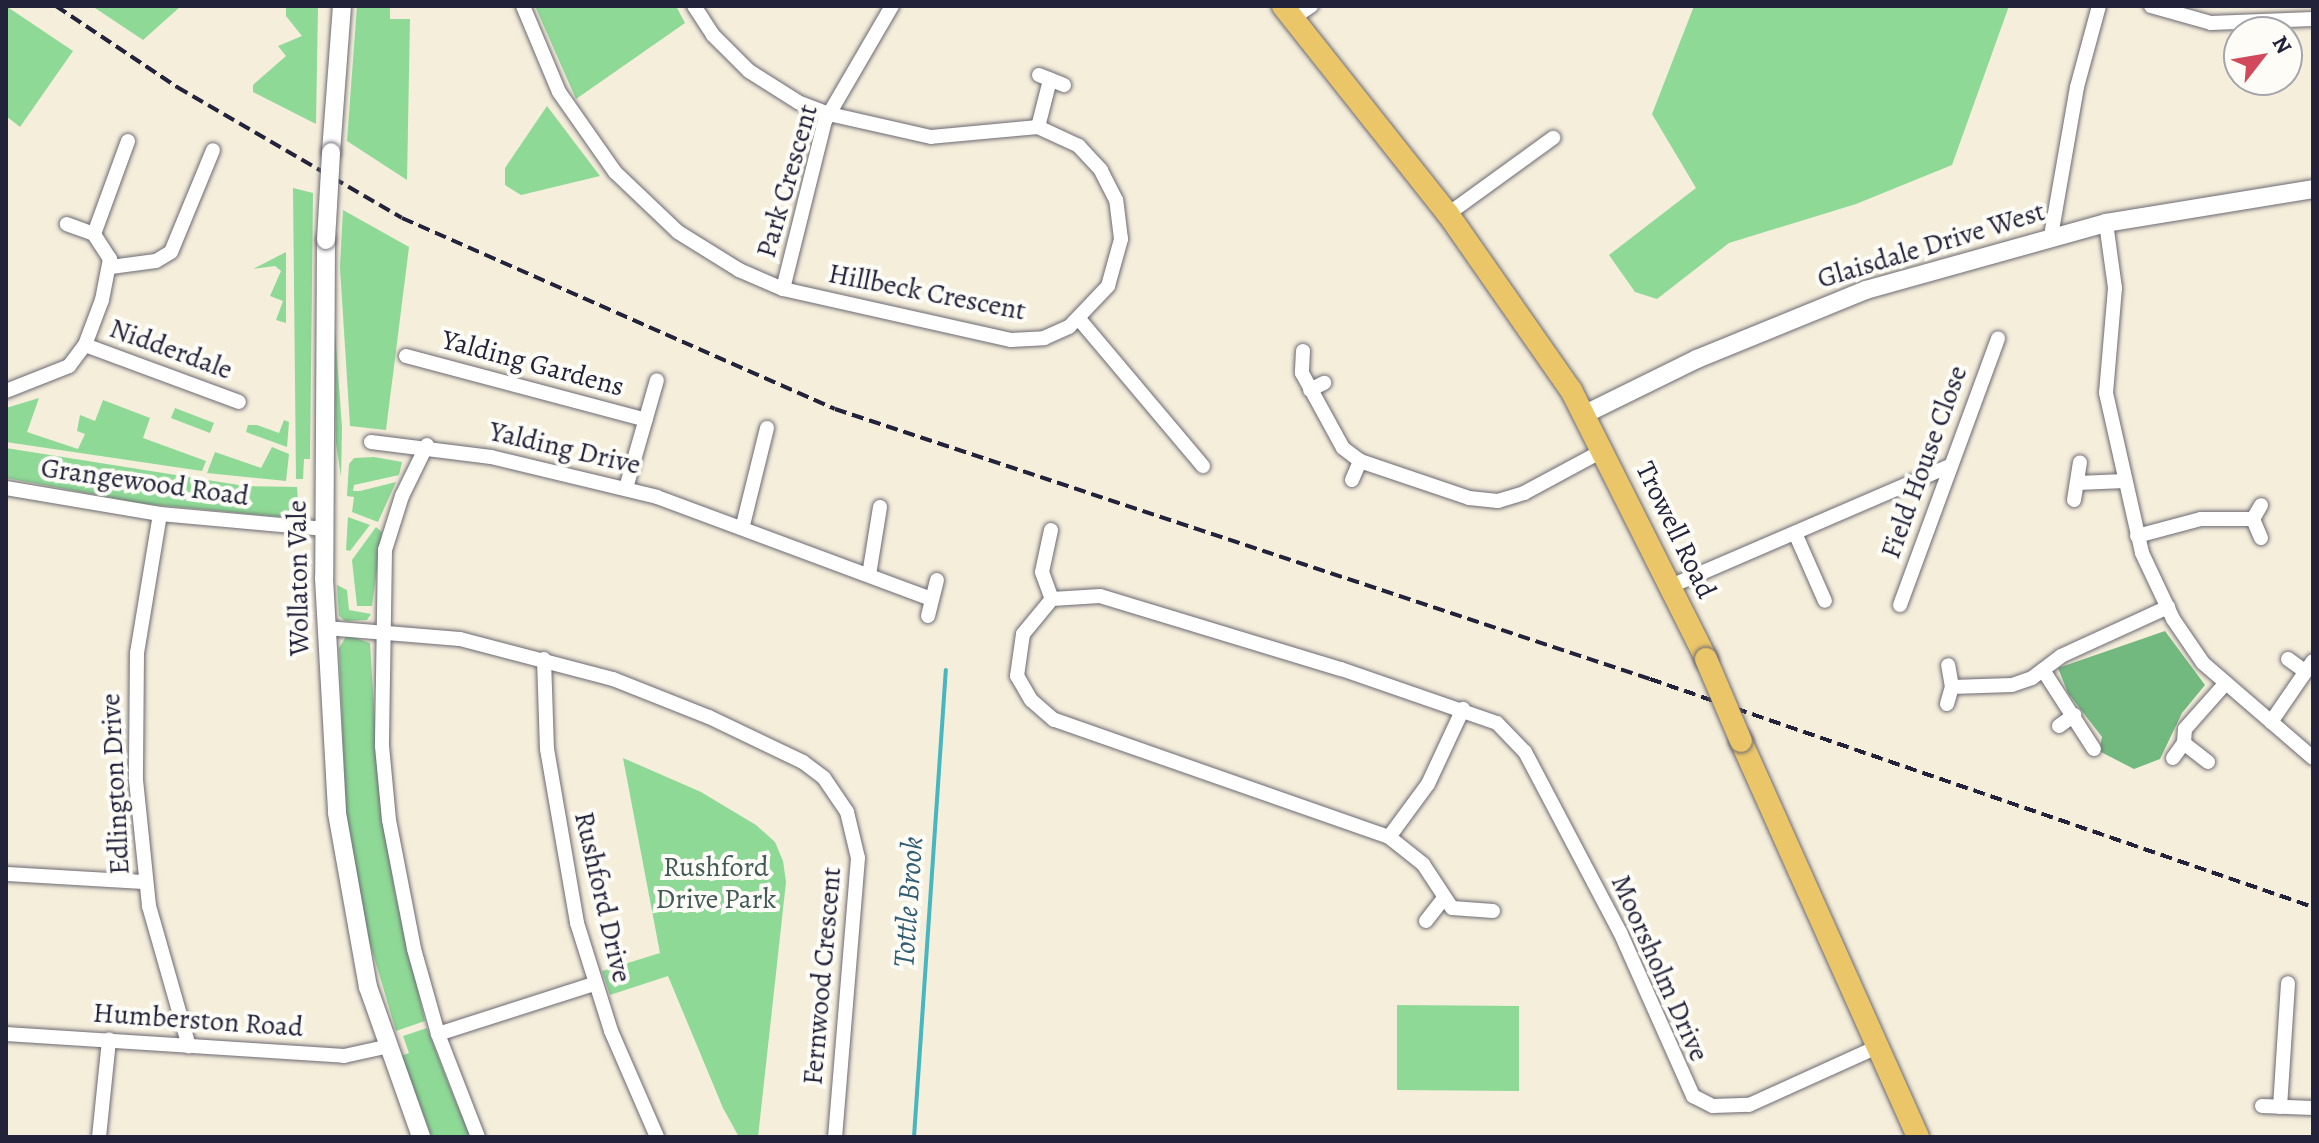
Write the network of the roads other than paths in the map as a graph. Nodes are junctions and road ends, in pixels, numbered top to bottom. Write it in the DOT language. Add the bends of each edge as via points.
graph roads {
  1 [pos="342,6"];
  2 [pos="523,6"];
  3 [pos="694,6"];
  4 [pos="892,6"];
  5 [pos="2099,6"];
  6 [pos="2151,6"];
  7 [pos="1296,10"];
  8 [pos="2313,19"];
  9 [pos="1051,80"];
  10 [pos="829,114"];
  11 [pos="1038,127"];
  12 [pos="1553,138"];
  13 [pos="128,141"];
  14 [pos="213,150"];
  15 [pos="2313,193"];
  16 [pos="1448,214"];
  17 [pos="2106,223"];
  18 [pos="67,224"];
  19 [pos="94,234"];
  20 [pos="2051,236"];
  21 [pos="111,267"];
  22 [pos="783,289"];
  23 [pos="1080,320"];
  24 [pos="1998,338"];
  25 [pos="85,345"];
  26 [pos="1303,351"];
  27 [pos="406,356"];
  28 [pos="657,380"];
  29 [pos="1324,383"];
  30 [pos="1310,390"];
  31 [pos="6,391"];
  32 [pos="239,402"];
  33 [pos="1585,414"];
  34 [pos="646,420"];
  35 [pos="767,428"];
  36 [pos="371,442"];
  37 [pos="427,445"];
  38 [pos="1604,450"];
  39 [pos="1360,461"];
  40 [pos="2080,462"];
  41 [pos="1203,466"];
  42 [pos="1947,467"];
  43 [pos="1352,480"];
  44 [pos="2125,481"];
  45 [pos="2077,483"];
  46 [pos="626,488"];
  47 [pos="6,489"];
  48 [pos="2074,500"];
  49 [pos="2261,505"];
  50 [pos="880,507"];
  51 [pos="160,514"];
  52 [pos="2253,519"];
  53 [pos="743,525"];
  54 [pos="325,529"];
  55 [pos="1051,530"];
  56 [pos="1795,533"];
  57 [pos="2137,536"];
  58 [pos="2261,538"];
  59 [pos="869,575"];
  60 [pos="937,580"];
  61 [pos="1671,586"];
  62 [pos="932,599"];
  63 [pos="1052,599"];
  64 [pos="1825,601"];
  65 [pos="1900,605"];
  66 [pos="2168,607"];
  67 [pos="928,616"];
  68 [pos="326,628"];
  69 [pos="381,631"];
  70 [pos="544,659"];
  71 [pos="2288,659"];
  72 [pos="1948,665"];
  73 [pos="2308,666"];
  74 [pos="2043,670"];
  75 [pos="2225,684"];
  76 [pos="1952,687"];
  77 [pos="1947,704"];
  78 [pos="1463,709"];
  79 [pos="2074,715"];
  80 [pos="2271,722"];
  81 [pos="2059,726"];
  82 [pos="2184,743"];
  83 [pos="2094,749"];
  84 [pos="2173,758"];
  85 [pos="2313,758"];
  86 [pos="2208,762"];
  87 [pos="1389,837"];
  88 [pos="6,874"];
  89 [pos="145,882"];
  90 [pos="1443,899"];
  91 [pos="1493,911"];
  92 [pos="1426,921"];
  93 [pos="2288,983"];
  94 [pos="594,984"];
  95 [pos="6,1034"];
  96 [pos="438,1034"];
  97 [pos="109,1040"];
  98 [pos="189,1046"];
  99 [pos="385,1047"];
  100 [pos="1877,1047"];
  101 [pos="2262,1106"];
  102 [pos="2280,1107"];
  103 [pos="2313,1108"];
  104 [pos="99,1137"];
  105 [pos="421,1137"];
  106 [pos="478,1137"];
  107 [pos="657,1137"];
  108 [pos="835,1137"];
  109 [pos="1918,1137"];
  1 -- 54 [label="street, Wollaton Vale, bridge" via="326,240"];
  2 -- 22 [label="street, Hillbeck Crescent" via="568,108 645,205 703,249"];
  3 -- 10 [label="street" via="713,35 749,71 798,102"];
  4 -- 10 [label="street, Park Crescent"];
  5 -- 20 [label="street" via="2077,87"];
  6 -- 8 [label="street" via="2211,23"];
  7 -- 16 [label="main road, Trowell Road"];
  9 -- 11 [label="street"];
  10 -- 11 [label="street" via="931,137"];
  10 -- 22 [label="street, Park Crescent"];
  11 -- 23 [label="street" via="1079,146 1101,170 1116,200 1121,239 1114,272"];
  12 -- 16 [label="street"];
  13 -- 19 [label="street"];
  14 -- 21 [label="street" via="171,252 156,261"];
  15 -- 17 [label="street, Glaisdale Drive West"];
  16 -- 33 [label="main road, Trowell Road"];
  17 -- 20 [label="street, Glaisdale Drive West"];
  17 -- 44 [label="street" via="2115,288 2106,393"];
  18 -- 19 [label="street"];
  19 -- 21 [label="street"];
  20 -- 33 [label="street, Glaisdale Drive West" via="1866,290 1697,359"];
  21 -- 25 [label="street, Nidderdale"];
  22 -- 23 [label="street, Hillbeck Crescent" via="1011,340 1056,334"];
  23 -- 41 [label="street" via="1185,454"];
  24 -- 42 [label="street, Field House Close"];
  25 -- 31 [label="street, Nidderdale" via="59,372"];
  25 -- 32 [label="street, Nidderdale"];
  26 -- 30 [label="street" via="1302,373"];
  27 -- 34 [label="street, Yalding Gardens"];
  28 -- 34 [label="street, Yalding Gardens"];
  29 -- 30 [label="street"];
  30 -- 39 [label="street" via="1335,437"];
  33 -- 38 [label="main road, Trowell Road"];
  34 -- 46 [label="street, Yalding Gardens"];
  35 -- 53 [label="street"];
  36 -- 37 [label="street, Yalding Drive"];
  37 -- 46 [label="street, Yalding Drive"];
  37 -- 69 [label="street" via="402,496 385,550"];
  38 -- 39 [label="street" via="1524,493 1498,501 1469,498"];
  38 -- 61 [label="main road, Trowell Road"];
  39 -- 43 [label="street"];
  40 -- 45 [label="street"];
  42 -- 56 [label="street"];
  42 -- 65 [label="street, Field House Close"];
  44 -- 45 [label="street"];
  44 -- 57 [label="street"];
  45 -- 48 [label="street"];
  46 -- 53 [label="street, Yalding Drive"];
  47 -- 51 [label="street, Grangewood Road"];
  49 -- 52 [label="street"];
  50 -- 59 [label="street"];
  51 -- 54 [label="street, Grangewood Road"];
  51 -- 89 [label="street, Edlington Drive" via="141,625 134,718"];
  52 -- 57 [label="street" via="2201,519"];
  52 -- 58 [label="street"];
  53 -- 59 [label="street, Yalding Drive"];
  54 -- 68 [label="street, Wollaton Vale"];
  55 -- 63 [label="street" via="1042,572"];
  56 -- 61 [label="street"];
  56 -- 64 [label="street"];
  57 -- 66 [label="street"];
  59 -- 62 [label="street, Yalding Drive"];
  60 -- 62 [label="street"];
  61 -- 100 [label="main road, Trowell Road, bridge"];
  62 -- 67 [label="street"];
  63 -- 78 [label="street, Moorsholm Drive" via="1100,596"];
  63 -- 87 [label="street" via="1023,634 1016,660 1024,690 1045,715"];
  66 -- 74 [label="street" via="2061,656"];
  66 -- 75 [label="street" via="2203,663"];
  68 -- 69 [label="street, Fernwood Crescent"];
  68 -- 99 [label="street, Wollaton Vale" via="345,873"];
  69 -- 70 [label="street, Fernwood Crescent" via="460,639"];
  69 -- 96 [label="street" via="389,820 414,949"];
  70 -- 94 [label="street, Rushford Drive" via="556,822"];
  70 -- 108 [label="street, Fernwood Crescent" via="644,689 790,756 824,778 842,802 854,828 858,880"];
  71 -- 73 [label="street"];
  72 -- 76 [label="street"];
  73 -- 80 [label="street"];
  74 -- 76 [label="street" via="2012,685"];
  74 -- 79 [label="street"];
  75 -- 80 [label="street"];
  75 -- 82 [label="street" via="2189,720"];
  76 -- 77 [label="street"];
  78 -- 87 [label="street" via="1433,774"];
  78 -- 100 [label="street, Moorsholm Drive" via="1497,723 1525,752 1620,932 1693,1096 1713,1106 1749,1105"];
  79 -- 81 [label="street"];
  79 -- 83 [label="street"];
  80 -- 85 [label="street"];
  82 -- 84 [label="street"];
  82 -- 86 [label="street"];
  87 -- 90 [label="street" via="1423,864"];
  88 -- 89 [label="street"];
  89 -- 98 [label="street, Edlington Drive" via="155,935"];
  90 -- 91 [label="street" via="1460,911"];
  90 -- 92 [label="street"];
  93 -- 102 [label="street"];
  94 -- 96 [label="street"];
  94 -- 107 [label="street, Rushford Drive"];
  95 -- 97 [label="street, Humberston Road"];
  96 -- 106 [label="street"];
  97 -- 98 [label="street, Humberston Road"];
  97 -- 104 [label="street"];
  98 -- 99 [label="street, Humberston Road" via="344,1056"];
  99 -- 105 [label="street, Wollaton Vale"];
  100 -- 109 [label="main road, Trowell Road"];
  101 -- 102 [label="street"];
  102 -- 103 [label="street"];
}
